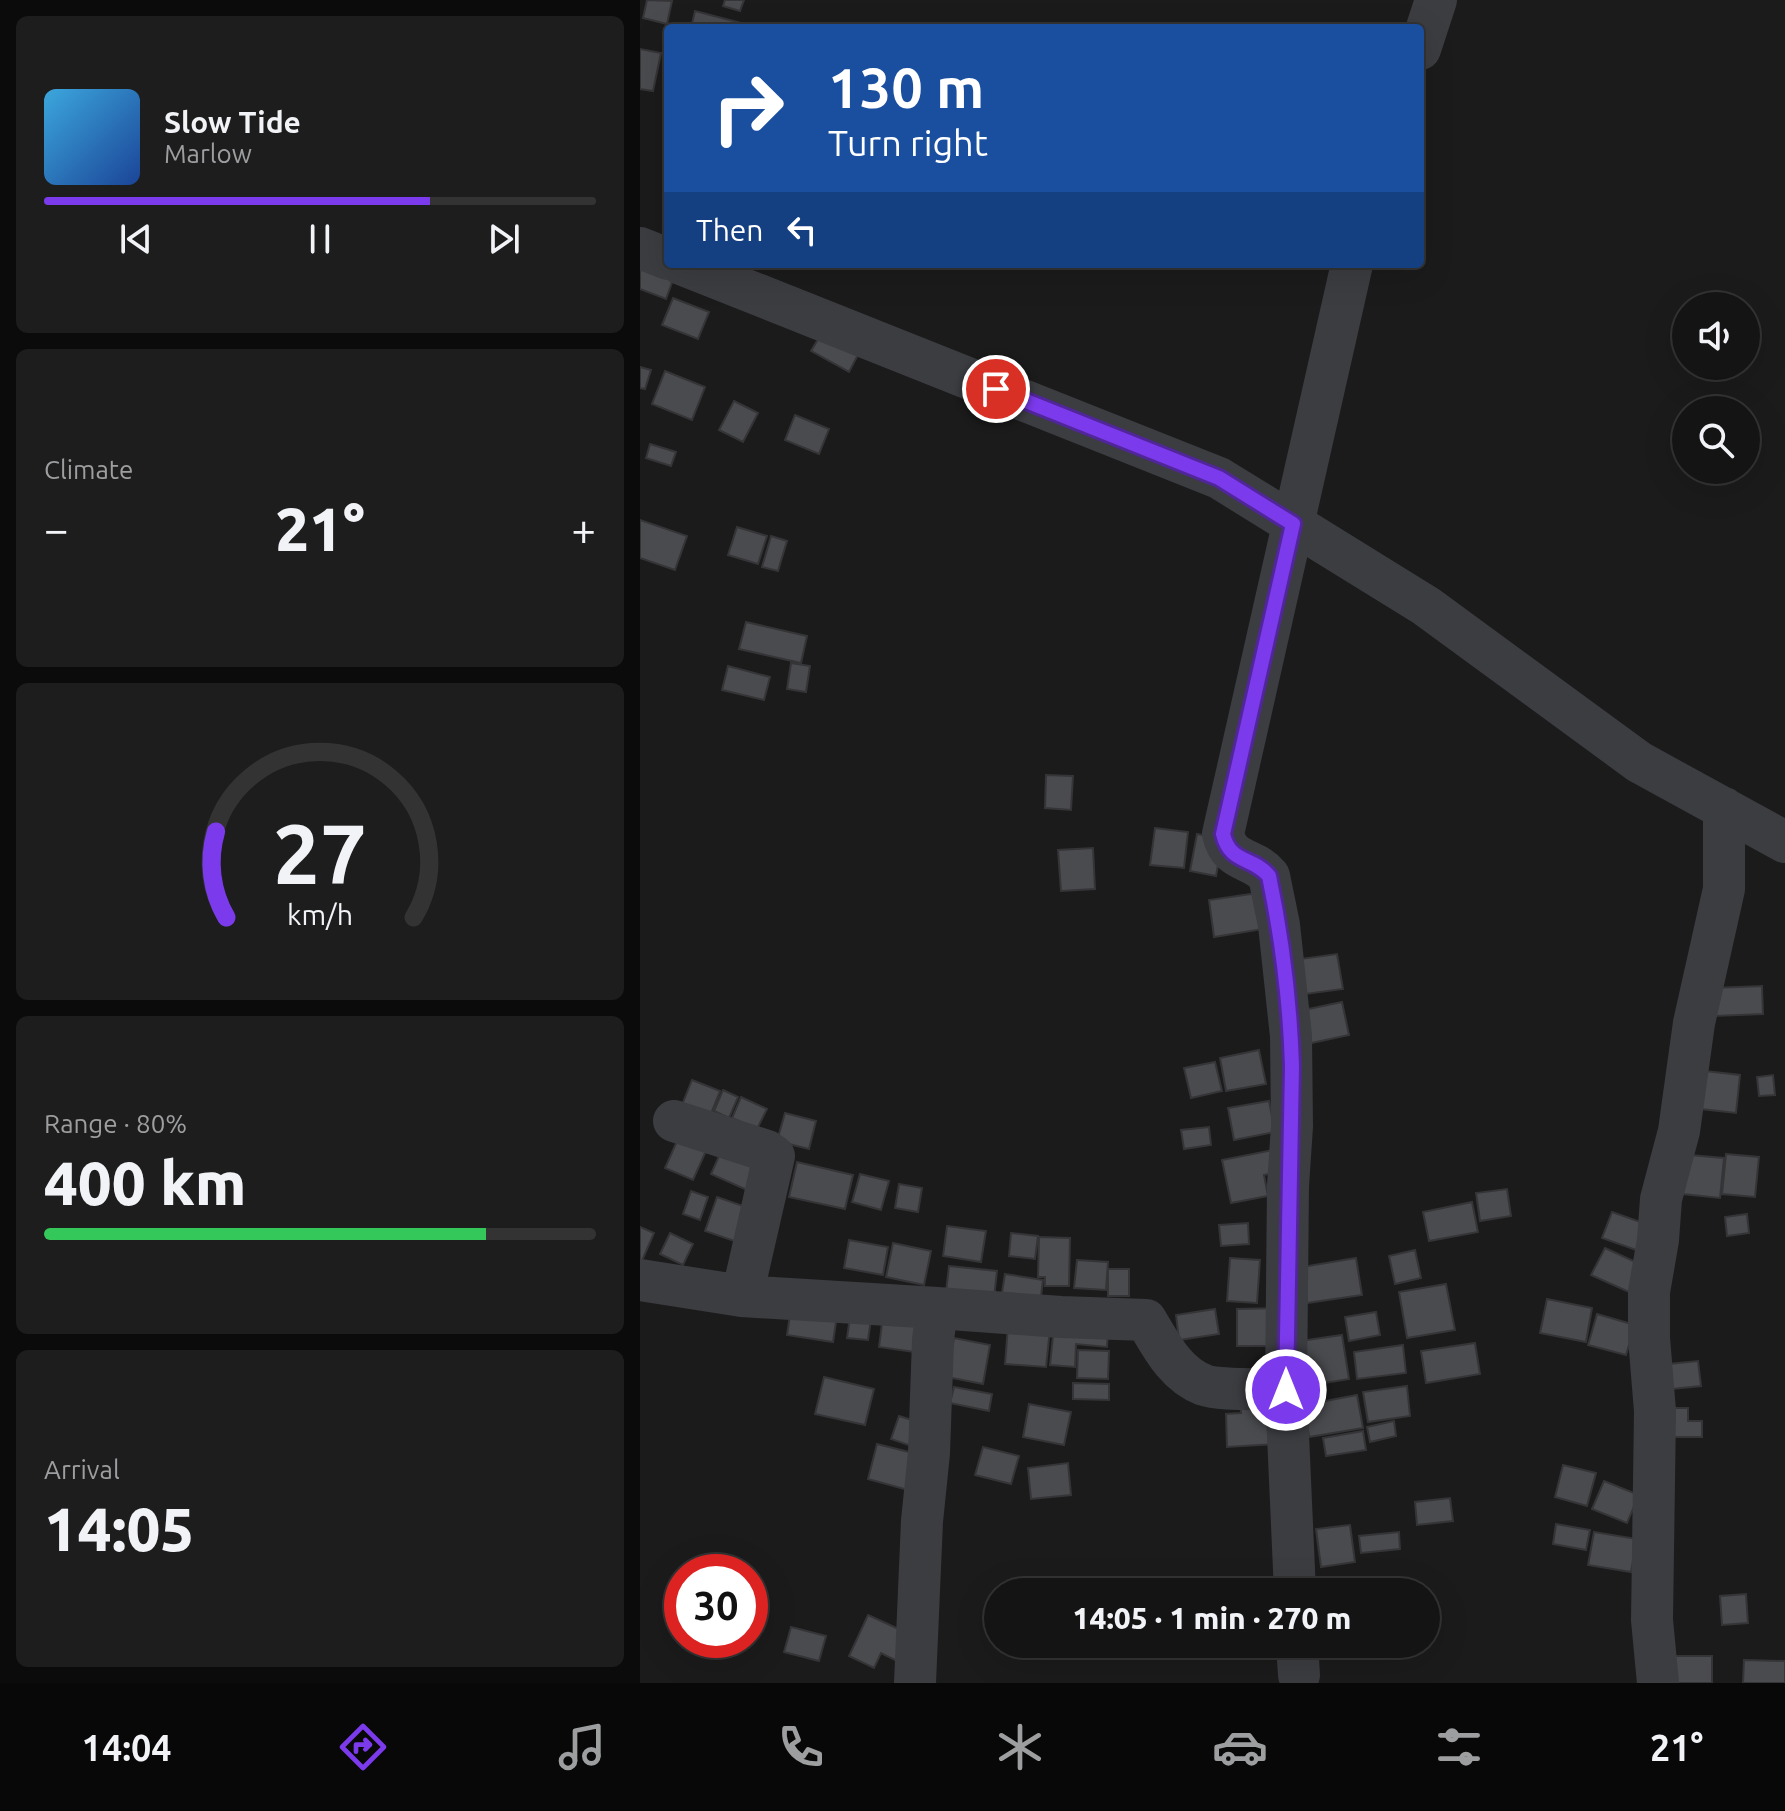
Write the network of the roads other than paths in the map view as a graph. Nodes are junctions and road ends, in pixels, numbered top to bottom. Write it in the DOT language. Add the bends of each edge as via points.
graph roads {
  1 [pos="1436,0"];
  2 [pos="1424,37"];
  3 [pos="640,248"];
  4 [pos="664,257"];
  5 [pos="691,268"];
  6 [pos="1351,268"];
  7 [pos="1293,524"];
  8 [pos="1724,808"];
  9 [pos="1785,842"];
  10 [pos="674,1121"];
  11 [pos="640,1280"];
  12 [pos="742,1296"];
  13 [pos="937,1308"];
  14 [pos="1286,1390"];
  15 [pos="1294,1578"];
  16 [pos="915,1683"];
  17 [pos="1658,1683"];
  1 -- 2 [label="street"];
  3 -- 4 [label="street"];
  5 -- 7 [label="street" via="1219,478"];
  6 -- 7 [label="street"];
  7 -- 8 [label="street" via="1426,606 1639,762"];
  7 -- 14 [label="street" via="1223,834 1232,853 1269,876 1279,925 1292,1066"];
  8 -- 9 [label="street"];
  8 -- 17 [label="street" via="1724,889 1694,1023 1679,1131 1661,1199 1649,1292 1655,1411 1652,1620"];
  10 -- 12 [label="street" via="774,1156"];
  11 -- 12 [label="street"];
  12 -- 13 [label="street"];
  13 -- 14 [label="street" via="1146,1320 1181,1370 1205,1385"];
  13 -- 16 [label="street"];
  14 -- 15 [label="street"];
}
